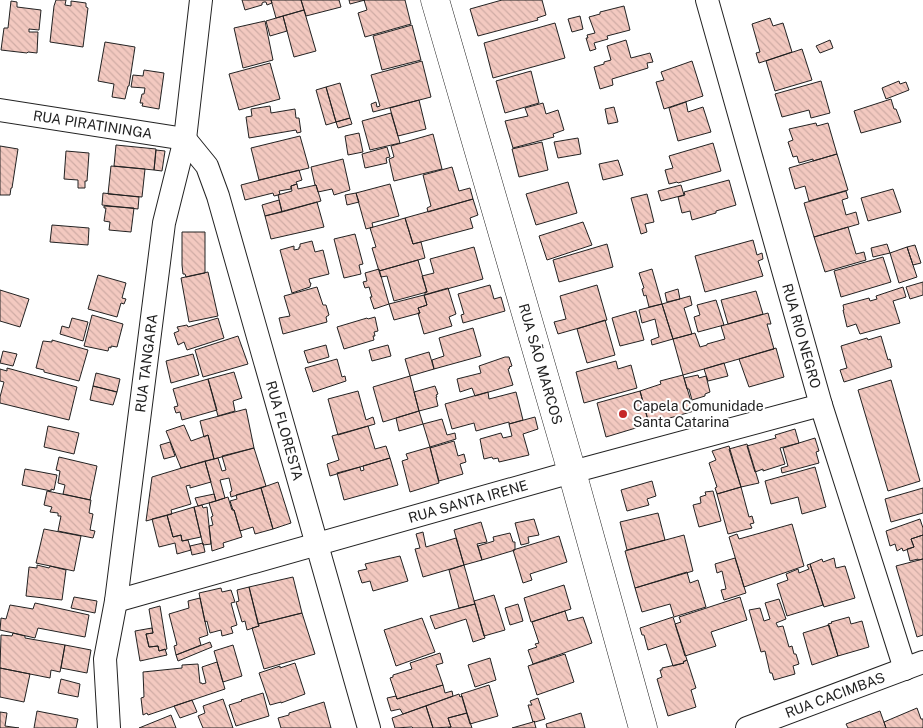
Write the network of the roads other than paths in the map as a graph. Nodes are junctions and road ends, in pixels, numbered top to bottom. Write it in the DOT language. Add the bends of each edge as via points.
graph roads {
  1 [pos="201,0"];
  2 [pos="435,0"];
  3 [pos="707,0"];
  4 [pos="0,110"];
  5 [pos="185,139"];
  6 [pos="822,405"];
  7 [pos="572,472"];
  8 [pos="316,545"];
  9 [pos="116,601"];
  10 [pos="914,666"];
  11 [pos="109,728"];
  12 [pos="369,728"];
  13 [pos="643,728"];
  14 [pos="747,728"];
  1 -- 5 [label="street, RUA TANGARA"];
  2 -- 7 [label="street, RUA SÃO MARCOS"];
  3 -- 6 [label="street, RUA RIO NEGRO"];
  4 -- 5 [label="street, RUA PIRATININGA"];
  5 -- 8 [label="street, RUA FLORESTA" via="207,166 218,196"];
  5 -- 9 [label="street, RUA TANGARA" via="164,223"];
  6 -- 7 [label="street, RUA SANTA IRENE"];
  6 -- 10 [label="street, RUA RIO NEGRO"];
  7 -- 8 [label="street, RUA SANTA IRENE"];
  7 -- 13 [label="street, RUA SÃO MARCOS"];
  8 -- 9 [label="street, RUA SANTA IRENE"];
  8 -- 12 [label="street, RUA FLORESTA"];
  9 -- 11 [label="street, RUA TANGARA" via="105,659"];
  10 -- 14 [label="street, RUA CACIMBAS"];
}
